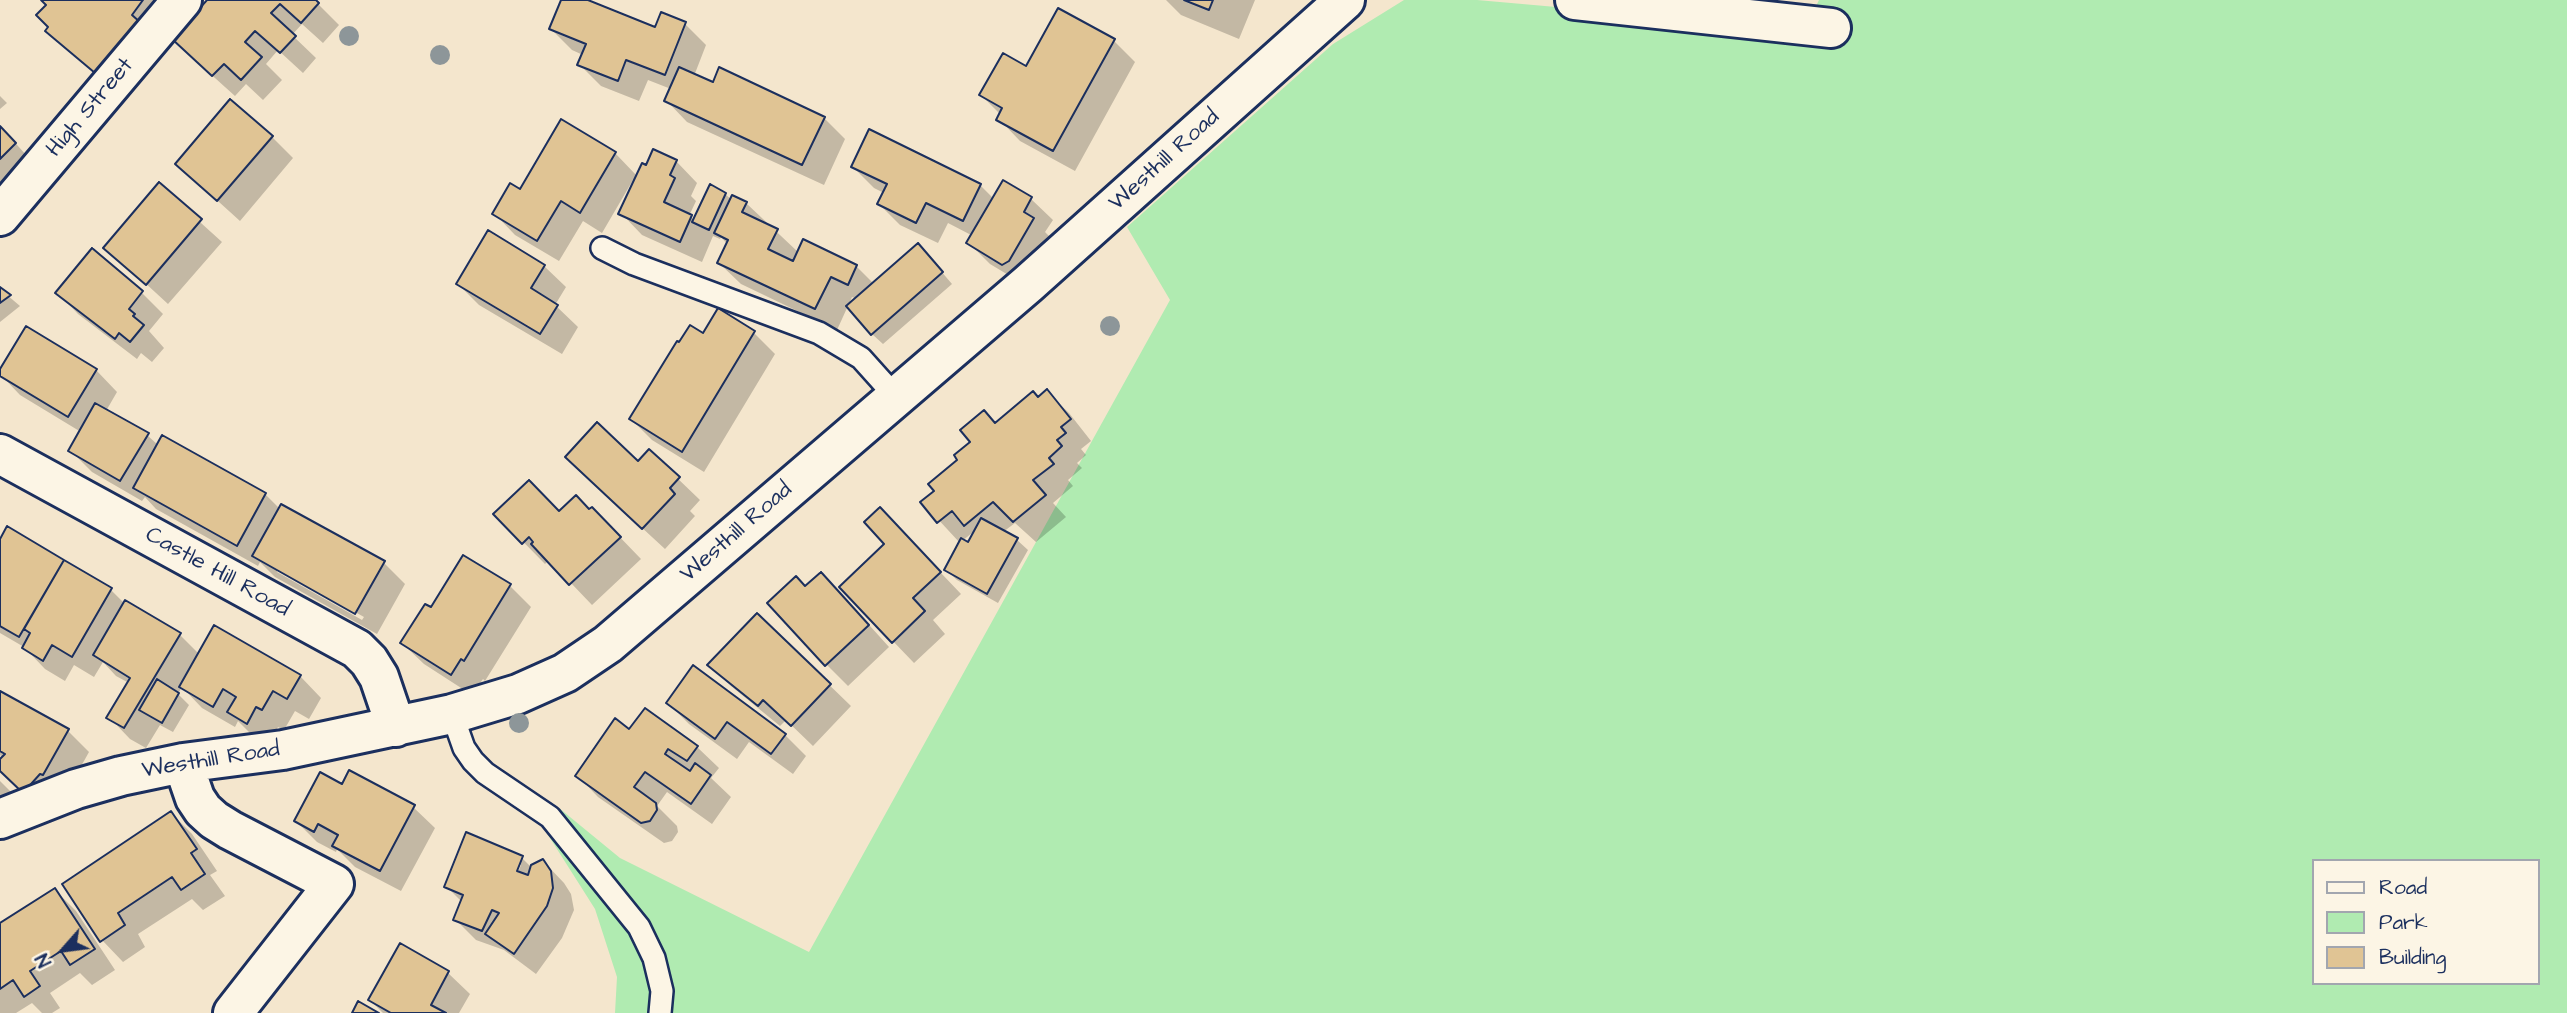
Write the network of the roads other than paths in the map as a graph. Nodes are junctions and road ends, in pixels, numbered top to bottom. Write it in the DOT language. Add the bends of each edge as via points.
graph roads {
  1 [pos="182,0"];
  2 [pos="1345,0"];
  3 [pos="1576,0"];
  4 [pos="1831,27"];
  5 [pos="0,216"];
  6 [pos="602,248"];
  7 [pos="896,397"];
  8 [pos="0,454"];
  9 [pos="452,714"];
  10 [pos="396,727"];
  11 [pos="183,763"];
  12 [pos="0,819"];
  13 [pos="233,1013"];
  14 [pos="660,1013"];
  1 -- 5 [label="street, High Street"];
  2 -- 7 [label="street, Westhill Road"];
  3 -- 4 [label="street"];
  6 -- 7 [label="lane" via="819,333 861,358"];
  7 -- 9 [label="street, Westhill Road" via="587,659 518,694"];
  8 -- 10 [label="street, Castle Hill Road" via="357,649 379,677"];
  9 -- 10 [label="street, Westhill Road"];
  9 -- 14 [label="lane" via="473,761 550,817 639,927 662,990"];
  10 -- 11 [label="street, Westhill Road" via="283,750"];
  11 -- 12 [label="street, Westhill Road" via="76,789"];
  11 -- 13 [label="street" via="195,798 214,820 334,884"];
}
